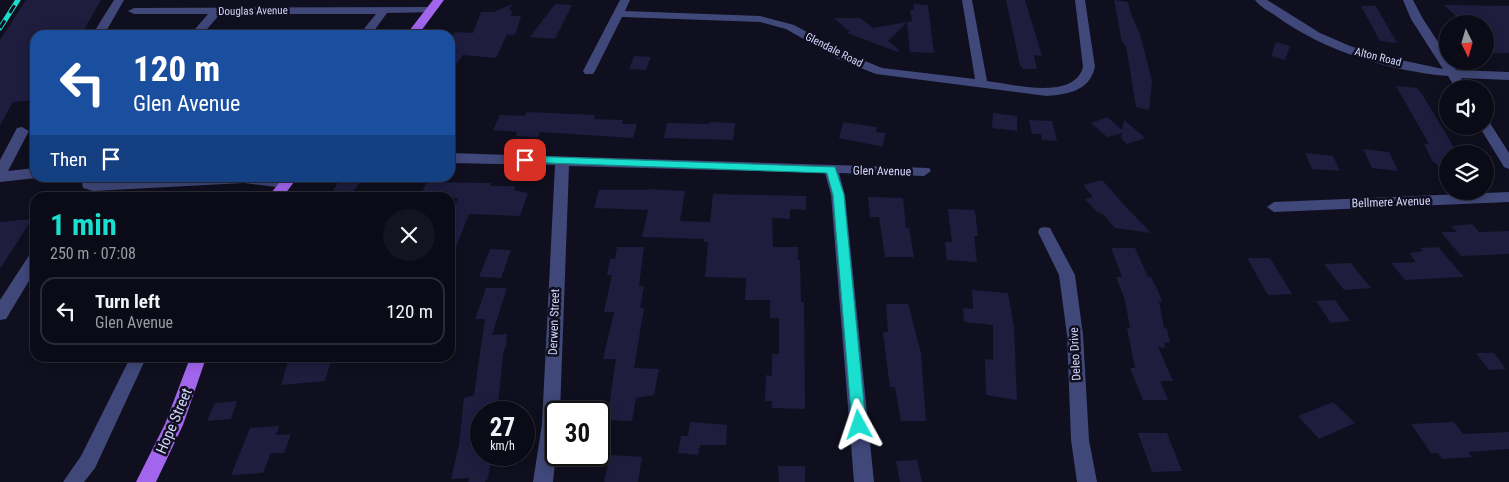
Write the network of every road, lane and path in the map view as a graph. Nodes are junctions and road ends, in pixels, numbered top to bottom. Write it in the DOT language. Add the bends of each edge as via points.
graph roads {
  1 [pos="119,0"];
  2 [pos="339,0"];
  3 [pos="439,0"];
  4 [pos="624,0"];
  5 [pos="967,0"];
  6 [pos="1080,0"];
  7 [pos="1260,0"];
  8 [pos="1408,0"];
  9 [pos="333,10"];
  10 [pos="384,10"];
  11 [pos="431,10"];
  12 [pos="134,11"];
  13 [pos="216,12"];
  14 [pos="618,14"];
  15 [pos="101,30"];
  16 [pos="200,30"];
  17 [pos="369,30"];
  18 [pos="416,30"];
  19 [pos="589,71"];
  20 [pos="1452,73"];
  21 [pos="1509,76"];
  22 [pos="1456,80"];
  23 [pos="982,85"];
  24 [pos="22,131"];
  25 [pos="1491,135"];
  26 [pos="455,158"];
  27 [pos="563,161"];
  28 [pos="1509,164"];
  29 [pos="831,170"];
  30 [pos="924,171"];
  31 [pos="0,173"];
  32 [pos="30,174"];
  33 [pos="0,177"];
  34 [pos="88,182"];
  35 [pos="168,182"];
  36 [pos="1509,197"];
  37 [pos="1274,207"];
  38 [pos="1045,232"];
  39 [pos="30,266"];
  40 [pos="4,308"];
  41 [pos="136,362"];
  42 [pos="197,362"];
  43 [pos="73,482"];
  44 [pos="146,482"];
  45 [pos="543,482"];
  46 [pos="864,482"];
  47 [pos="1087,482"];
  1 -- 15 [label="street"];
  2 -- 9 [label="street"];
  3 -- 11 [label="main road"];
  4 -- 14 [label="street"];
  5 -- 23 [label="street"];
  6 -- 23 [label="street, Glendale Road" via="1089,67 1088,76 1080,85 1047,92"];
  7 -- 20 [label="street, Alton Road" via="1340,47"];
  8 -- 20 [label="street"];
  9 -- 10 [label="street, Douglas Avenue"];
  9 -- 13 [label="street, Douglas Avenue"];
  10 -- 11 [label="street, Douglas Avenue"];
  10 -- 17 [label="street"];
  11 -- 18 [label="main road"];
  12 -- 13 [label="street, Douglas Avenue"];
  13 -- 16 [label="street"];
  14 -- 19 [label="street"];
  14 -- 23 [label="street, Glendale Road" via="760,19 790,27 844,57 880,71"];
  20 -- 21 [label="street, Alton Road"];
  20 -- 22 [label="street"];
  24 -- 31 [label="street"];
  25 -- 28 [label="street"];
  26 -- 27 [label="street, Glen Avenue"];
  27 -- 29 [label="street, Glen Avenue"];
  27 -- 45 [label="street, Derwen Street" via="551,424"];
  29 -- 30 [label="street, Glen Avenue"];
  29 -- 46 [label="street" via="838,195"];
  32 -- 33 [label="street"];
  34 -- 35 [label="street" via="93,186"];
  36 -- 37 [label="street, Bellmere Avenue"];
  38 -- 47 [label="street, Deleo Drive" via="1067,275 1075,336 1080,440"];
  39 -- 40 [label="street"];
  41 -- 43 [label="street" via="88,462"];
  42 -- 44 [label="main road, Hope Street" via="174,425"];
}
